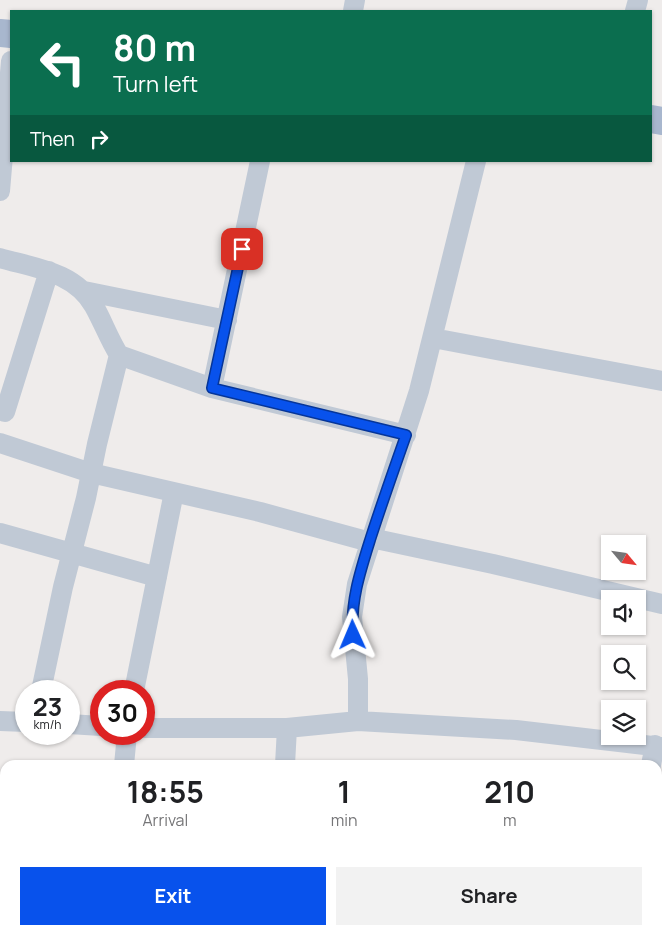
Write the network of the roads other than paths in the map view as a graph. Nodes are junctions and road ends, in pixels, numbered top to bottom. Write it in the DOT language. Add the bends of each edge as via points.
graph roads {
  1 [pos="10,73"];
  2 [pos="260,162"];
  3 [pos="476,162"];
  4 [pos="0,191"];
  5 [pos="0,258"];
  6 [pos="50,271"];
  7 [pos="84,291"];
  8 [pos="227,320"];
  9 [pos="432,338"];
  10 [pos="119,355"];
  11 [pos="662,381"];
  12 [pos="212,388"];
  13 [pos="5,412"];
  14 [pos="406,435"];
  15 [pos="0,443"];
  16 [pos="91,473"];
  17 [pos="174,492"];
  18 [pos="0,533"];
  19 [pos="370,540"];
  20 [pos="71,554"];
  21 [pos="157,577"];
  22 [pos="662,604"];
  23 [pos="43,680"];
  24 [pos="136,680"];
  25 [pos="0,721"];
  26 [pos="358,721"];
  27 [pos="15,722"];
  28 [pos="155,728"];
  29 [pos="287,728"];
  30 [pos="126,745"];
  31 [pos="659,746"];
  32 [pos="124,760"];
  33 [pos="285,760"];
  34 [pos="653,760"];
  1 -- 4 [label="street"];
  2 -- 8 [label="street"];
  3 -- 9 [label="street"];
  5 -- 6 [label="street"];
  6 -- 7 [label="street"];
  6 -- 13 [label="street"];
  7 -- 8 [label="street"];
  7 -- 10 [label="street"];
  8 -- 12 [label="street"];
  9 -- 11 [label="street"];
  9 -- 14 [label="street"];
  10 -- 12 [label="street"];
  10 -- 16 [label="street"];
  12 -- 14 [label="street"];
  14 -- 19 [label="street"];
  15 -- 16 [label="street"];
  16 -- 17 [label="street"];
  16 -- 20 [label="street"];
  17 -- 19 [label="street"];
  17 -- 21 [label="street"];
  18 -- 20 [label="street"];
  19 -- 22 [label="street" via="493,564"];
  19 -- 26 [label="street" via="357,584 352,617"];
  20 -- 21 [label="street"];
  20 -- 23 [label="street"];
  21 -- 24 [label="street"];
  25 -- 27 [label="street"];
  26 -- 29 [label="street"];
  26 -- 31 [label="street" via="516,730"];
  28 -- 29 [label="street"];
  29 -- 33 [label="street"];
  30 -- 32 [label="street"];
  31 -- 34 [label="street"];
}
